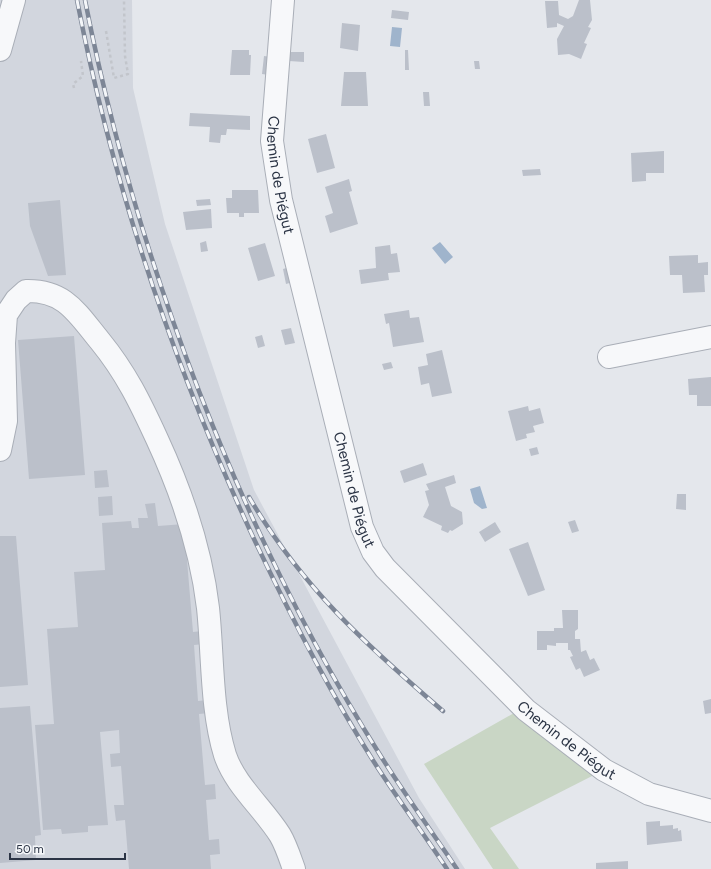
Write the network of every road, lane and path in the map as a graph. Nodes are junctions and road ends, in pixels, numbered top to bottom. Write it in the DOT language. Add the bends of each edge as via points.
graph roads {
  1 [pos="14,0"];
  2 [pos="124,0"];
  3 [pos="283,0"];
  4 [pos="106,31"];
  5 [pos="0,50"];
  6 [pos="82,61"];
  7 [pos="74,88"];
  8 [pos="711,337"];
  9 [pos="609,357"];
  10 [pos="0,450"];
  11 [pos="711,811"];
  12 [pos="294,869"];
  1 -- 5 [label="street"];
  2 -- 4 [label="path" via="125,56 128,74 114,78"];
  3 -- 11 [label="street, Chemin de Piégut" via="272,141 281,200 362,527 373,552 385,568 526,710 592,761 649,794"];
  6 -- 7 [label="path" via="83,76 73,84"];
  8 -- 9 [label="street"];
  10 -- 12 [label="street" via="6,421 6,315 26,291 40,290 58,295 79,315 119,365 137,396 176,481 191,525 203,575 218,719 226,757 237,778 281,836"];
}
